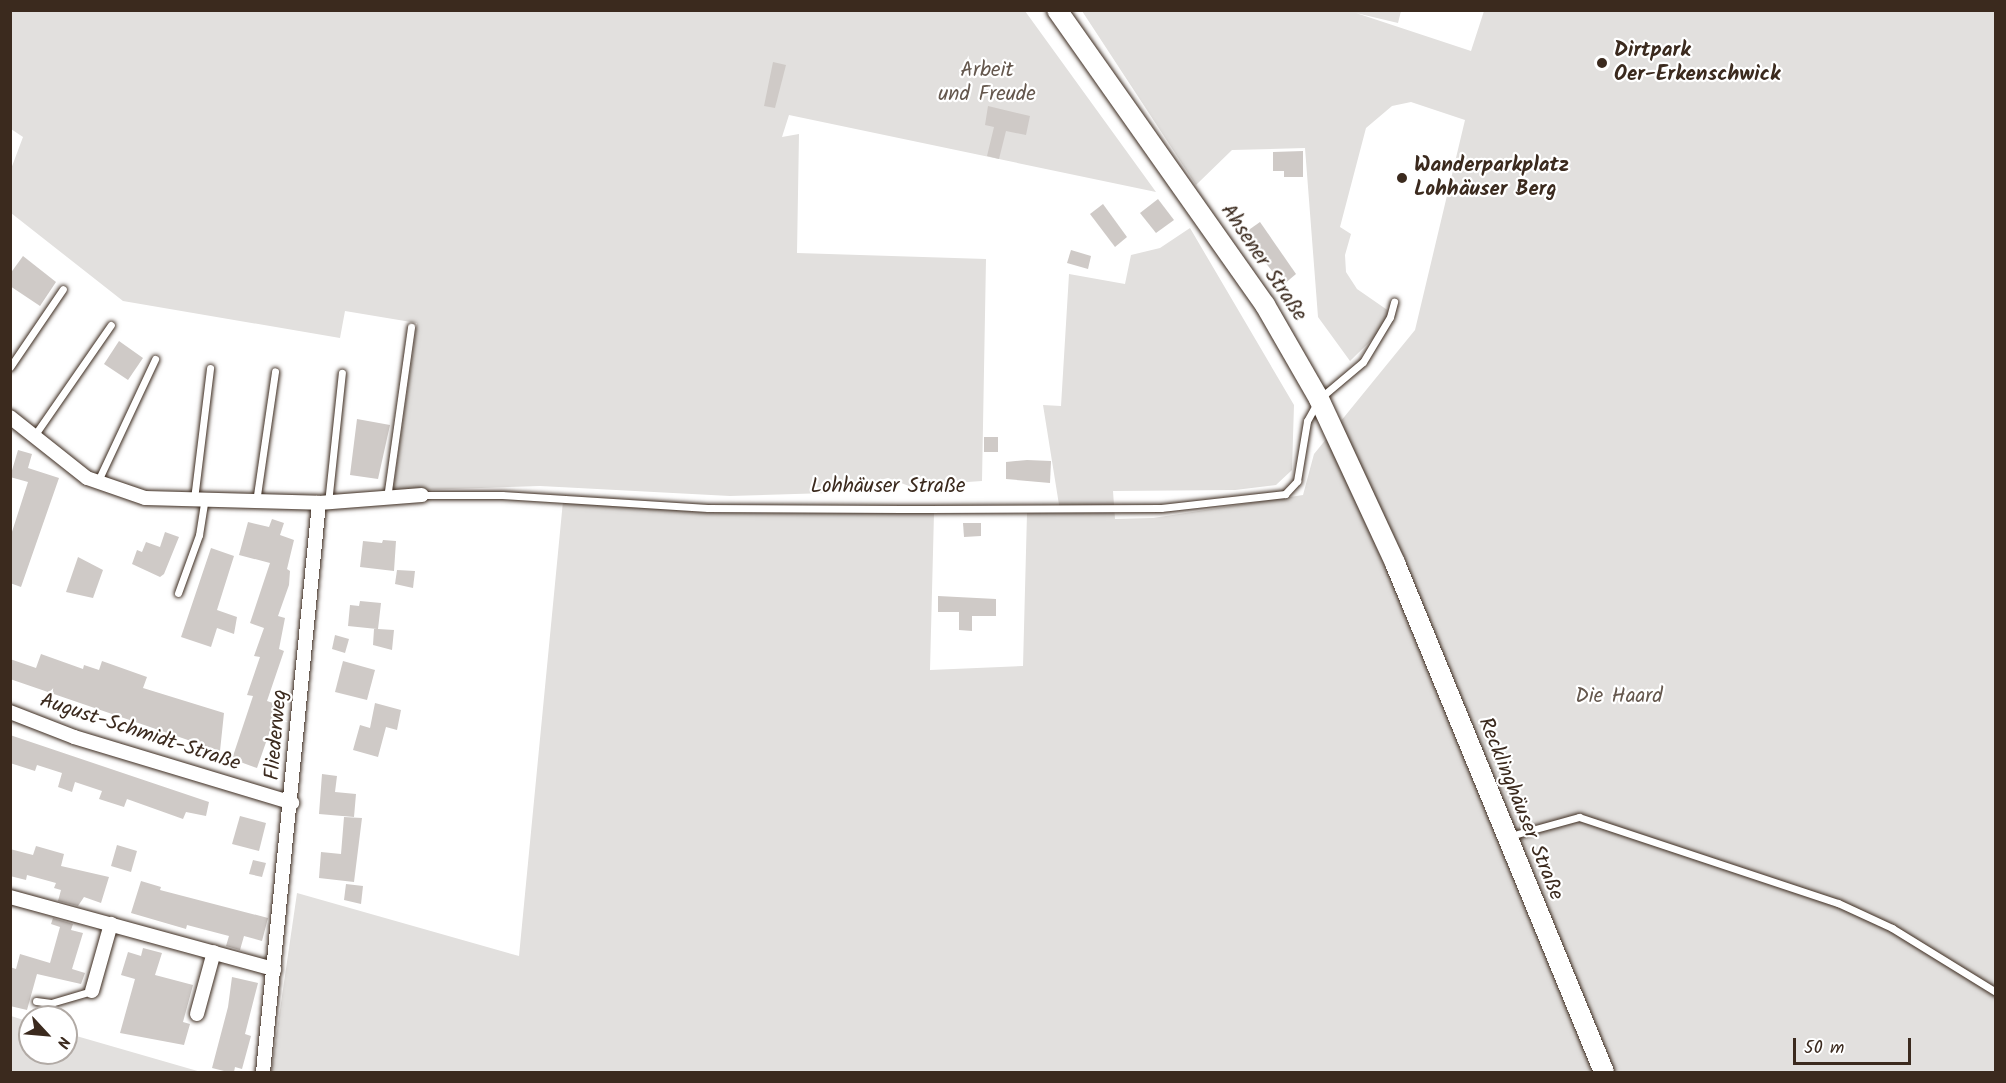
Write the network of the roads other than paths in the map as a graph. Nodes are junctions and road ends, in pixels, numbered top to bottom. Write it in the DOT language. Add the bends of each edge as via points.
graph roads {
  1 [pos="1057,10"];
  2 [pos="63,289"];
  3 [pos="1394,302"];
  4 [pos="111,325"];
  5 [pos="411,327"];
  6 [pos="155,359"];
  7 [pos="10,367"];
  8 [pos="210,368"];
  9 [pos="275,371"];
  10 [pos="342,373"];
  11 [pos="1319,399"];
  12 [pos="10,417"];
  13 [pos="34,436"];
  14 [pos="97,483"];
  15 [pos="422,495"];
  16 [pos="387,498"];
  17 [pos="199,502"];
  18 [pos="256,502"];
  19 [pos="323,503"];
  20 [pos="1395,563"];
  21 [pos="178,594"];
  22 [pos="10,712"];
  23 [pos="292,803"];
  24 [pos="1505,838"];
  25 [pos="15,898"];
  26 [pos="111,924"];
  27 [pos="214,952"];
  28 [pos="274,969"];
  29 [pos="92,991"];
  30 [pos="1995,992"];
  31 [pos="36,1001"];
  32 [pos="197,1014"];
  33 [pos="264,1072"];
  34 [pos="1604,1072"];
  1 -- 11 [label="main road, Ahsener Straße" via="1265,305"];
  2 -- 7 [label="lane"];
  3 -- 11 [label="lane" via="1390,317 1363,362"];
  4 -- 13 [label="lane"];
  5 -- 16 [label="lane"];
  6 -- 14 [label="lane"];
  8 -- 17 [label="lane"];
  9 -- 18 [label="lane"];
  10 -- 19 [label="lane"];
  11 -- 15 [label="lane, Lohhäuser Straße" via="1307,421 1297,481 1285,494 1161,508 708,508 502,495"];
  11 -- 20 [label="main road, Ahsener Straße"];
  12 -- 13 [label="street, Lohhäuser Straße"];
  13 -- 14 [label="street, Lohhäuser Straße"];
  14 -- 17 [label="street, Lohhäuser Straße" via="145,498"];
  15 -- 16 [label="street, Lohhäuser Straße"];
  16 -- 19 [label="street, Lohhäuser Straße"];
  17 -- 18 [label="street, Lohhäuser Straße"];
  17 -- 21 [label="lane" via="200,535"];
  18 -- 19 [label="street, Lohhäuser Straße"];
  19 -- 23 [label="street, Fliederweg"];
  20 -- 24 [label="main road, Recklinghäuser Straße"];
  22 -- 23 [label="street, August-Schmidt-Straße" via="74,737"];
  23 -- 28 [label="street, Fliederweg"];
  24 -- 30 [label="lane" via="1579,817 1838,903 1892,928"];
  24 -- 34 [label="main road, Recklinghäuser Straße"];
  25 -- 26 [label="street"];
  26 -- 27 [label="street"];
  26 -- 29 [label="street"];
  27 -- 28 [label="street"];
  27 -- 32 [label="street"];
  28 -- 33 [label="street, Fliederweg"];
  29 -- 31 [label="lane" via="51,1003"];
}
